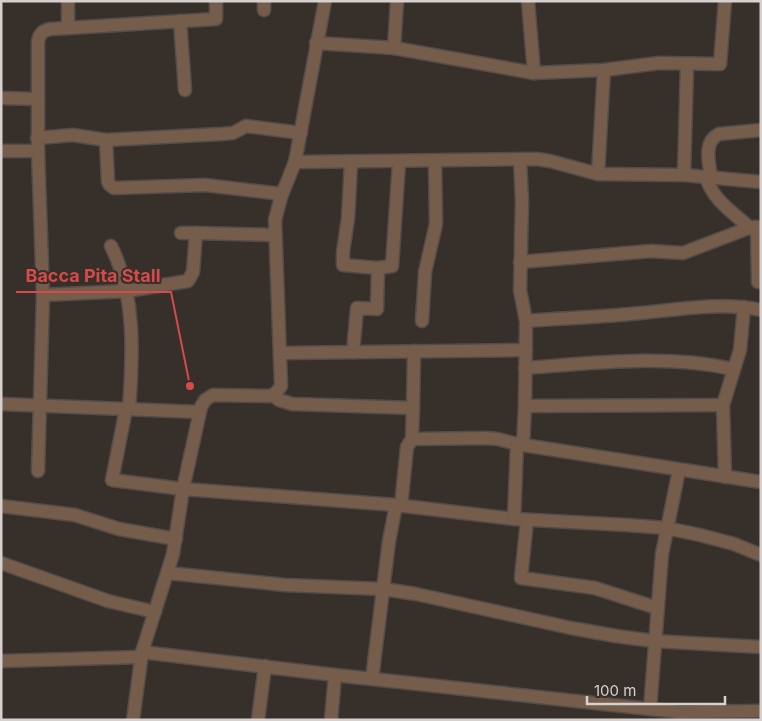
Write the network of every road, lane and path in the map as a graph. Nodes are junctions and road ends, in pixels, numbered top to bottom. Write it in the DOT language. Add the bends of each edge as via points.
graph roads {
  1 [pos="68,1"];
  2 [pos="216,1"];
  3 [pos="325,1"];
  4 [pos="397,1"];
  5 [pos="528,1"];
  6 [pos="724,1"];
  7 [pos="180,21"];
  8 [pos="68,28"];
  9 [pos="316,43"];
  10 [pos="394,48"];
  11 [pos="687,64"];
  12 [pos="604,70"];
  13 [pos="534,74"];
  14 [pos="186,90"];
  15 [pos="1,98"];
  16 [pos="38,99"];
  17 [pos="761,130"];
  18 [pos="301,133"];
  19 [pos="106,140"];
  20 [pos="38,145"];
  21 [pos="1,151"];
  22 [pos="520,160"];
  23 [pos="294,162"];
  24 [pos="351,162"];
  25 [pos="399,162"];
  26 [pos="435,162"];
  27 [pos="598,174"];
  28 [pos="684,175"];
  29 [pos="708,177"];
  30 [pos="761,182"];
  31 [pos="282,194"];
  32 [pos="756,227"];
  33 [pos="181,233"];
  34 [pos="196,233"];
  35 [pos="275,235"];
  36 [pos="110,246"];
  37 [pos="520,262"];
  38 [pos="378,268"];
  39 [pos="758,282"];
  40 [pos="127,291"];
  41 [pos="43,295"];
  42 [pos="744,307"];
  43 [pos="761,310"];
  44 [pos="422,321"];
  45 [pos="526,321"];
  46 [pos="526,350"];
  47 [pos="414,351"];
  48 [pos="353,352"];
  49 [pos="280,353"];
  50 [pos="525,368"];
  51 [pos="733,369"];
  52 [pos="273,395"];
  53 [pos="1,404"];
  54 [pos="41,405"];
  55 [pos="723,405"];
  56 [pos="526,406"];
  57 [pos="413,408"];
  58 [pos="128,409"];
  59 [pos="199,412"];
  60 [pos="412,439"];
  61 [pos="520,444"];
  62 [pos="679,470"];
  63 [pos="38,471"];
  64 [pos="725,477"];
  65 [pos="761,482"];
  66 [pos="183,489"];
  67 [pos="1,506"];
  68 [pos="398,506"];
  69 [pos="520,520"];
  70 [pos="666,528"];
  71 [pos="176,539"];
  72 [pos="761,555"];
  73 [pos="1,562"];
  74 [pos="168,573"];
  75 [pos="383,590"];
  76 [pos="657,608"];
  77 [pos="155,612"];
  78 [pos="654,641"];
  79 [pos="761,647"];
  80 [pos="141,654"];
  81 [pos="1,661"];
  82 [pos="265,666"];
  83 [pos="335,675"];
  84 [pos="372,679"];
  85 [pos="650,710"];
  86 [pos="761,711"];
  87 [pos="679,716"];
  88 [pos="133,720"];
  89 [pos="258,720"];
  90 [pos="331,720"];
  1 -- 8 [label="street"];
  2 -- 7 [label="street" via="216,19"];
  3 -- 9 [label="street"];
  4 -- 10 [label="street"];
  5 -- 13 [label="street"];
  6 -- 11 [label="street" via="720,64"];
  7 -- 8 [label="street"];
  7 -- 14 [label="street"];
  8 -- 16 [label="street" via="47,30 39,36"];
  9 -- 10 [label="street"];
  9 -- 18 [label="street"];
  10 -- 13 [label="street"];
  11 -- 12 [label="street" via="659,63"];
  11 -- 28 [label="street"];
  12 -- 13 [label="street"];
  12 -- 27 [label="street"];
  15 -- 16 [label="street"];
  16 -- 20 [label="street"];
  17 -- 29 [label="street" via="714,136 709,145"];
  18 -- 19 [label="street" via="246,126 233,133"];
  18 -- 23 [label="street"];
  19 -- 20 [label="street" via="73,135"];
  19 -- 31 [label="street" via="108,182 114,188 205,185"];
  20 -- 21 [label="street"];
  20 -- 41 [label="street"];
  22 -- 26 [label="street"];
  22 -- 27 [label="street" via="550,161"];
  22 -- 37 [label="street"];
  23 -- 24 [label="street"];
  23 -- 31 [label="street"];
  24 -- 25 [label="street"];
  24 -- 38 [label="street" via="343,265"];
  25 -- 26 [label="street"];
  25 -- 38 [label="street" via="392,266"];
  26 -- 44 [label="street" via="436,224 425,272"];
  27 -- 28 [label="street"];
  28 -- 29 [label="street"];
  29 -- 30 [label="street"];
  29 -- 32 [label="street" via="709,189 714,195"];
  31 -- 35 [label="street" via="275,220"];
  32 -- 37 [label="street" via="683,253 651,251"];
  32 -- 39 [label="street"];
  33 -- 34 [label="street"];
  34 -- 35 [label="street"];
  34 -- 40 [label="street" via="193,272 188,281"];
  35 -- 49 [label="street"];
  36 -- 40 [label="street"];
  37 -- 45 [label="street" via="520,290"];
  38 -- 48 [label="street" via="377,309 357,308"];
  40 -- 41 [label="street"];
  40 -- 58 [label="street" via="132,347"];
  41 -- 54 [label="street"];
  42 -- 43 [label="street"];
  42 -- 45 [label="street" via="680,308"];
  42 -- 51 [label="street" via="740,350"];
  45 -- 46 [label="street"];
  46 -- 47 [label="street"];
  46 -- 50 [label="street"];
  47 -- 48 [label="street"];
  47 -- 57 [label="street"];
  48 -- 49 [label="street"];
  49 -- 52 [label="street" via="281,386"];
  50 -- 51 [label="street" via="642,361"];
  50 -- 56 [label="street"];
  51 -- 55 [label="street"];
  52 -- 57 [label="street" via="292,404"];
  52 -- 59 [label="street" via="213,395 205,400"];
  53 -- 54 [label="street"];
  54 -- 58 [label="street"];
  54 -- 63 [label="street"];
  55 -- 56 [label="street"];
  55 -- 64 [label="street"];
  56 -- 61 [label="street"];
  57 -- 60 [label="street"];
  58 -- 59 [label="street"];
  58 -- 66 [label="street" via="112,480"];
  59 -- 66 [label="street"];
  60 -- 61 [label="street" via="485,438"];
  60 -- 68 [label="street" via="407,447"];
  61 -- 62 [label="street"];
  61 -- 69 [label="street"];
  62 -- 64 [label="street"];
  62 -- 70 [label="street"];
  64 -- 65 [label="street"];
  66 -- 68 [label="street"];
  66 -- 71 [label="street"];
  67 -- 71 [label="street" via="74,515 136,533"];
  68 -- 69 [label="street"];
  68 -- 75 [label="street"];
  69 -- 70 [label="street"];
  69 -- 76 [label="street" via="521,578 595,588"];
  70 -- 72 [label="street" via="734,544"];
  70 -- 76 [label="street"];
  71 -- 74 [label="street"];
  73 -- 77 [label="street" via="108,601"];
  74 -- 75 [label="street"];
  74 -- 77 [label="street"];
  75 -- 78 [label="street" via="416,594 571,628"];
  75 -- 84 [label="street"];
  76 -- 78 [label="street"];
  77 -- 80 [label="street"];
  78 -- 79 [label="street"];
  78 -- 85 [label="street"];
  80 -- 81 [label="street"];
  80 -- 82 [label="street"];
  80 -- 88 [label="street"];
  82 -- 83 [label="street"];
  82 -- 89 [label="street"];
  83 -- 84 [label="street"];
  83 -- 90 [label="street"];
  84 -- 85 [label="street"];
  85 -- 87 [label="street"];
  86 -- 87 [label="street"];
}
